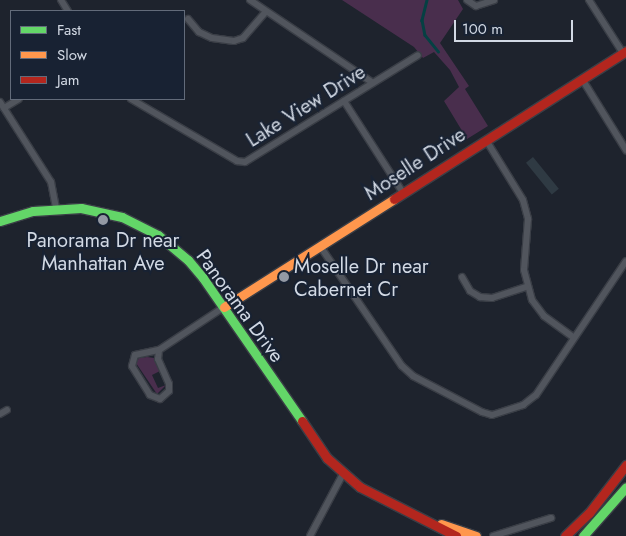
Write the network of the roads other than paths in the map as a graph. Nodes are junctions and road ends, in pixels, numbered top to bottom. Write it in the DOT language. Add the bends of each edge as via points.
graph roads {
  1 [pos="250,0"];
  2 [pos="467,0"];
  3 [pos="494,0"];
  4 [pos="589,0"];
  5 [pos="266,12"];
  6 [pos="188,19"];
  7 [pos="624,52"];
  8 [pos="418,55"];
  9 [pos="582,79"];
  10 [pos="373,83"];
  11 [pos="16,100"];
  12 [pos="133,100"];
  13 [pos="344,101"];
  14 [pos="0,102"];
  15 [pos="4,108"];
  16 [pos="486,140"];
  17 [pos="626,150"];
  18 [pos="403,193"];
  19 [pos="56,208"];
  20 [pos="0,221"];
  21 [pos="320,246"];
  22 [pos="626,261"];
  23 [pos="462,277"];
  24 [pos="526,287"];
  25 [pos="224,307"];
  26 [pos="574,338"];
  27 [pos="159,350"];
  28 [pos="7,410"];
  29 [pos="0,414"];
  30 [pos="626,465"];
  31 [pos="343,474"];
  32 [pos="626,487"];
  33 [pos="406,513"];
  34 [pos="551,518"];
  35 [pos="310,536"];
  36 [pos="456,536"];
  37 [pos="476,536"];
  38 [pos="493,536"];
  39 [pos="565,536"];
  40 [pos="583,536"];
  1 -- 5 [label="street"];
  2 -- 3 [label="street" via="476,6"];
  4 -- 7 [label="street"];
  5 -- 6 [label="street" via="243,38 234,41 212,38 199,32"];
  5 -- 10 [label="street"];
  7 -- 9 [label="street, Moselle Drive"];
  8 -- 10 [label="street, Lake View Drive"];
  9 -- 16 [label="street, Moselle Drive"];
  9 -- 17 [label="street"];
  10 -- 13 [label="street, Lake View Drive"];
  11 -- 15 [label="street"];
  12 -- 13 [label="street, Lake View Drive" via="237,161 245,162"];
  13 -- 18 [label="street"];
  14 -- 15 [label="street"];
  15 -- 19 [label="street" via="51,182"];
  16 -- 18 [label="street, Moselle Drive"];
  16 -- 24 [label="street" via="523,200 528,219"];
  18 -- 21 [label="street, Moselle Drive"];
  19 -- 20 [label="street, Panorama Drive"];
  19 -- 25 [label="street, Panorama Drive" via="109,213 158,236 188,260"];
  21 -- 25 [label="street, Moselle Drive"];
  21 -- 26 [label="street" via="402,366 413,376 482,412 492,414 523,405 536,395"];
  22 -- 26 [label="street"];
  23 -- 24 [label="street" via="470,291 480,297 492,298"];
  24 -- 26 [label="street" via="544,316"];
  25 -- 27 [label="street"];
  25 -- 31 [label="street, Panorama Drive" via="312,441"];
  27 -- 27 [label="street" via="158,359 169,384 169,391 160,399 150,395 132,366 135,355"];
  28 -- 29 [label="street"];
  30 -- 39 [label="street" via="589,513"];
  31 -- 33 [label="street, Panorama Drive"];
  31 -- 35 [label="street"];
  32 -- 40 [label="street"];
  33 -- 36 [label="street, Panorama Drive"];
  33 -- 37 [label="street, Panorama Drive"];
  34 -- 38 [label="street"];
}
